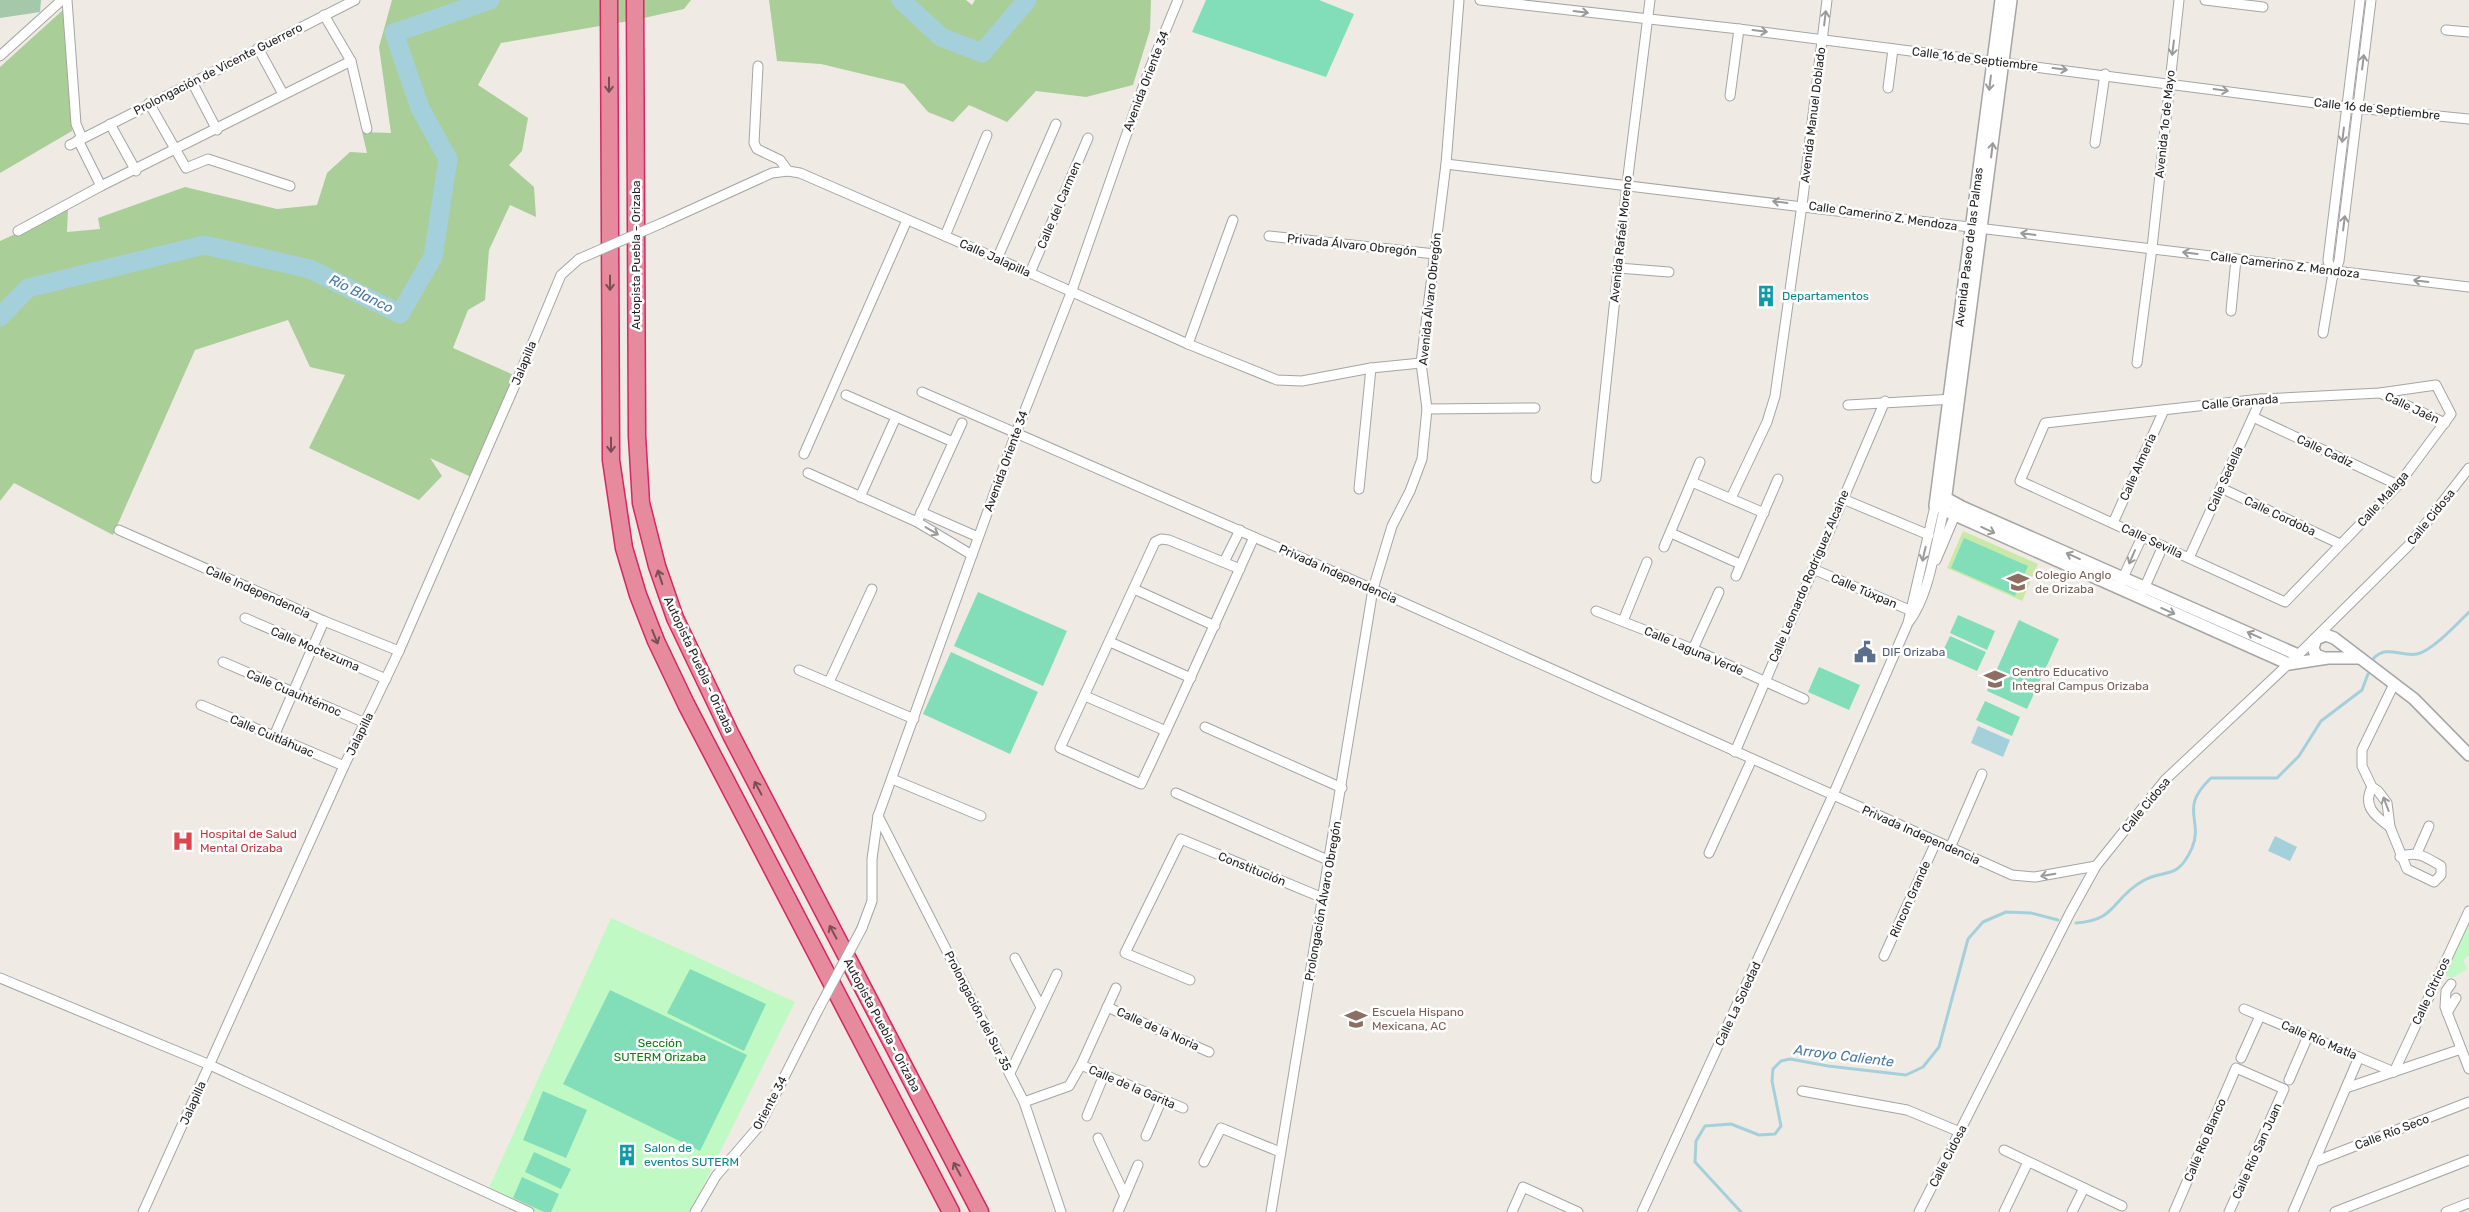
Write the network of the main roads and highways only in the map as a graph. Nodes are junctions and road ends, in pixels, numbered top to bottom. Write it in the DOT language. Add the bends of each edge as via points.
graph roads {
  1 [pos="609,0"];
  2 [pos="635,0"];
  3 [pos="951,1212"];
  4 [pos="980,1212"];
  1 -- 3 [label="highway, Autopista Puebla - Orizaba, one-way" via="611,460 624,548 638,595 686,704"];
  4 -- 2 [label="highway, Autopista Puebla - Orizaba, one-way" via="731,735 675,618 656,566 642,503 637,436"];
}
